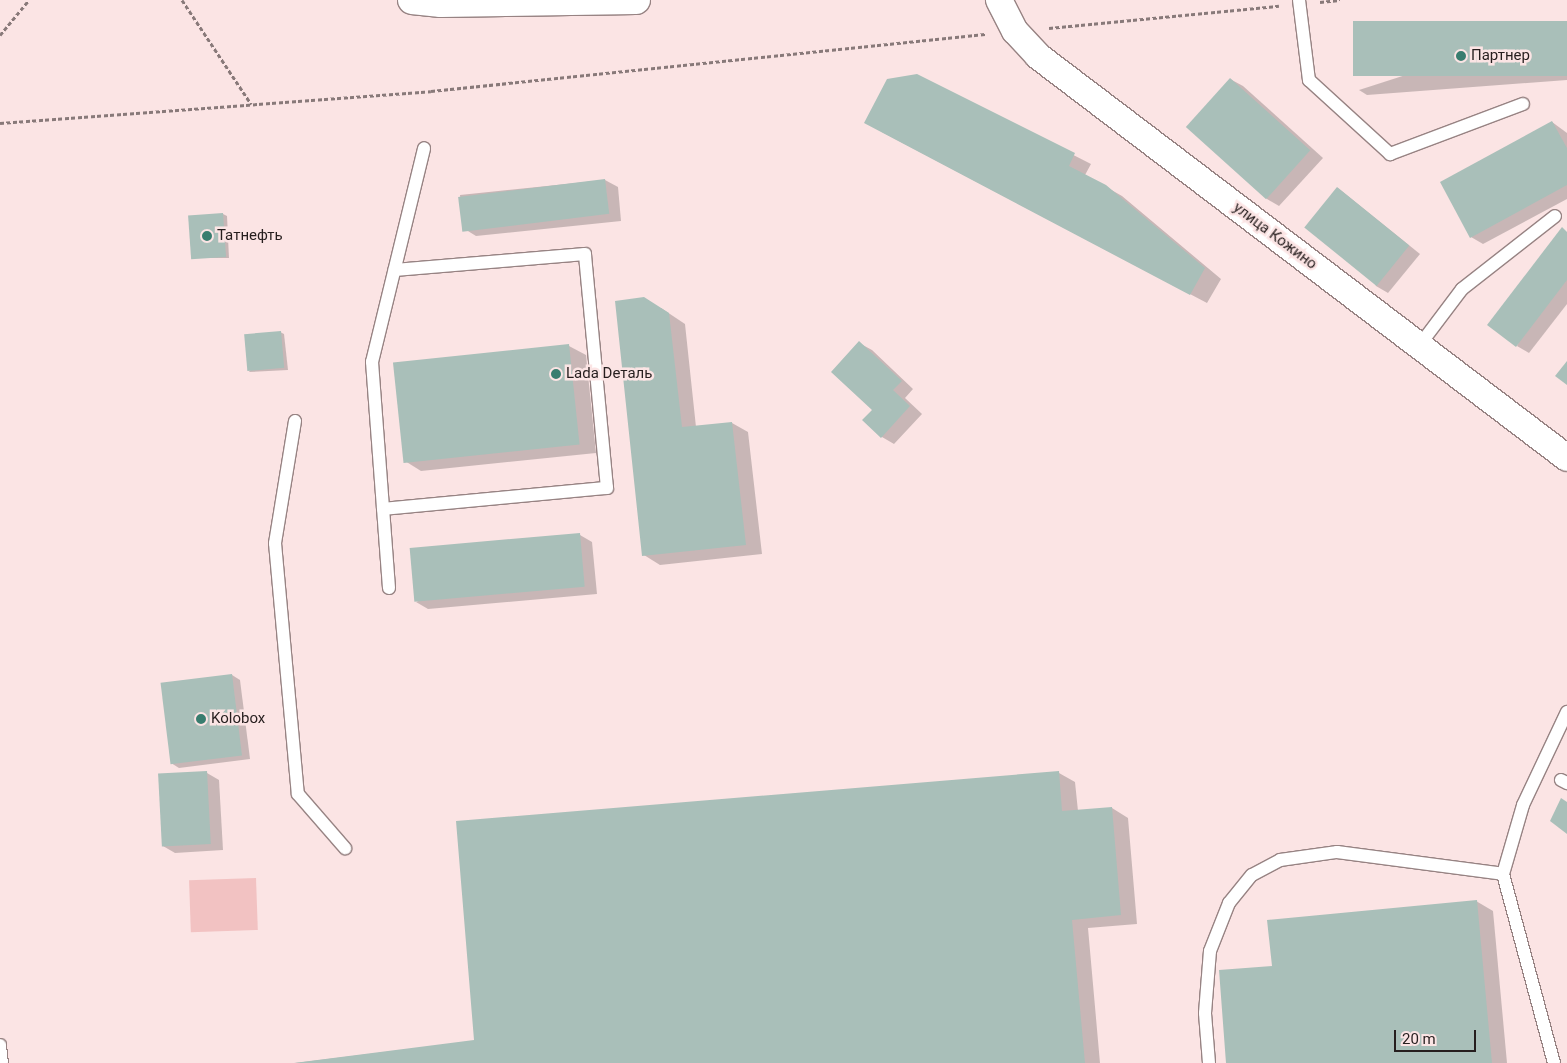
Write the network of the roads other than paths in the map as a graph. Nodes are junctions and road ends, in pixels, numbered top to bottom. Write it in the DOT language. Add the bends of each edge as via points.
graph roads {
  1 [pos="412,0"];
  2 [pos="625,0"];
  3 [pos="999,0"];
  4 [pos="438,2"];
  5 [pos="1299,2"];
  6 [pos="1523,104"];
  7 [pos="424,148"];
  8 [pos="1555,216"];
  9 [pos="395,270"];
  10 [pos="1419,346"];
  11 [pos="294,421"];
  12 [pos="1567,458"];
  13 [pos="383,509"];
  14 [pos="389,588"];
  15 [pos="1567,712"];
  16 [pos="344,848"];
  17 [pos="1503,874"];
  18 [pos="0,1045"];
  19 [pos="2,1063"];
  20 [pos="1209,1063"];
  21 [pos="1554,1063"];
  1 -- 4 [label="main road"];
  2 -- 4 [label="main road"];
  3 -- 10 [label="street, улица Кожино" via="1015,31 1038,56"];
  5 -- 6 [label="lane" via="1309,80 1390,154"];
  7 -- 9 [label="lane"];
  8 -- 10 [label="lane" via="1462,289"];
  9 -- 13 [label="lane" via="372,362"];
  9 -- 13 [label="lane" via="585,254 607,488"];
  10 -- 12 [label="street, улица Кожино"];
  11 -- 16 [label="lane" via="275,543 298,794"];
  13 -- 14 [label="lane"];
  15 -- 17 [label="lane" via="1523,805"];
  17 -- 20 [label="lane" via="1337,852 1280,860 1252,875 1229,903 1210,951 1205,1013"];
  17 -- 21 [label="lane"];
  18 -- 19 [label="lane"];
}
